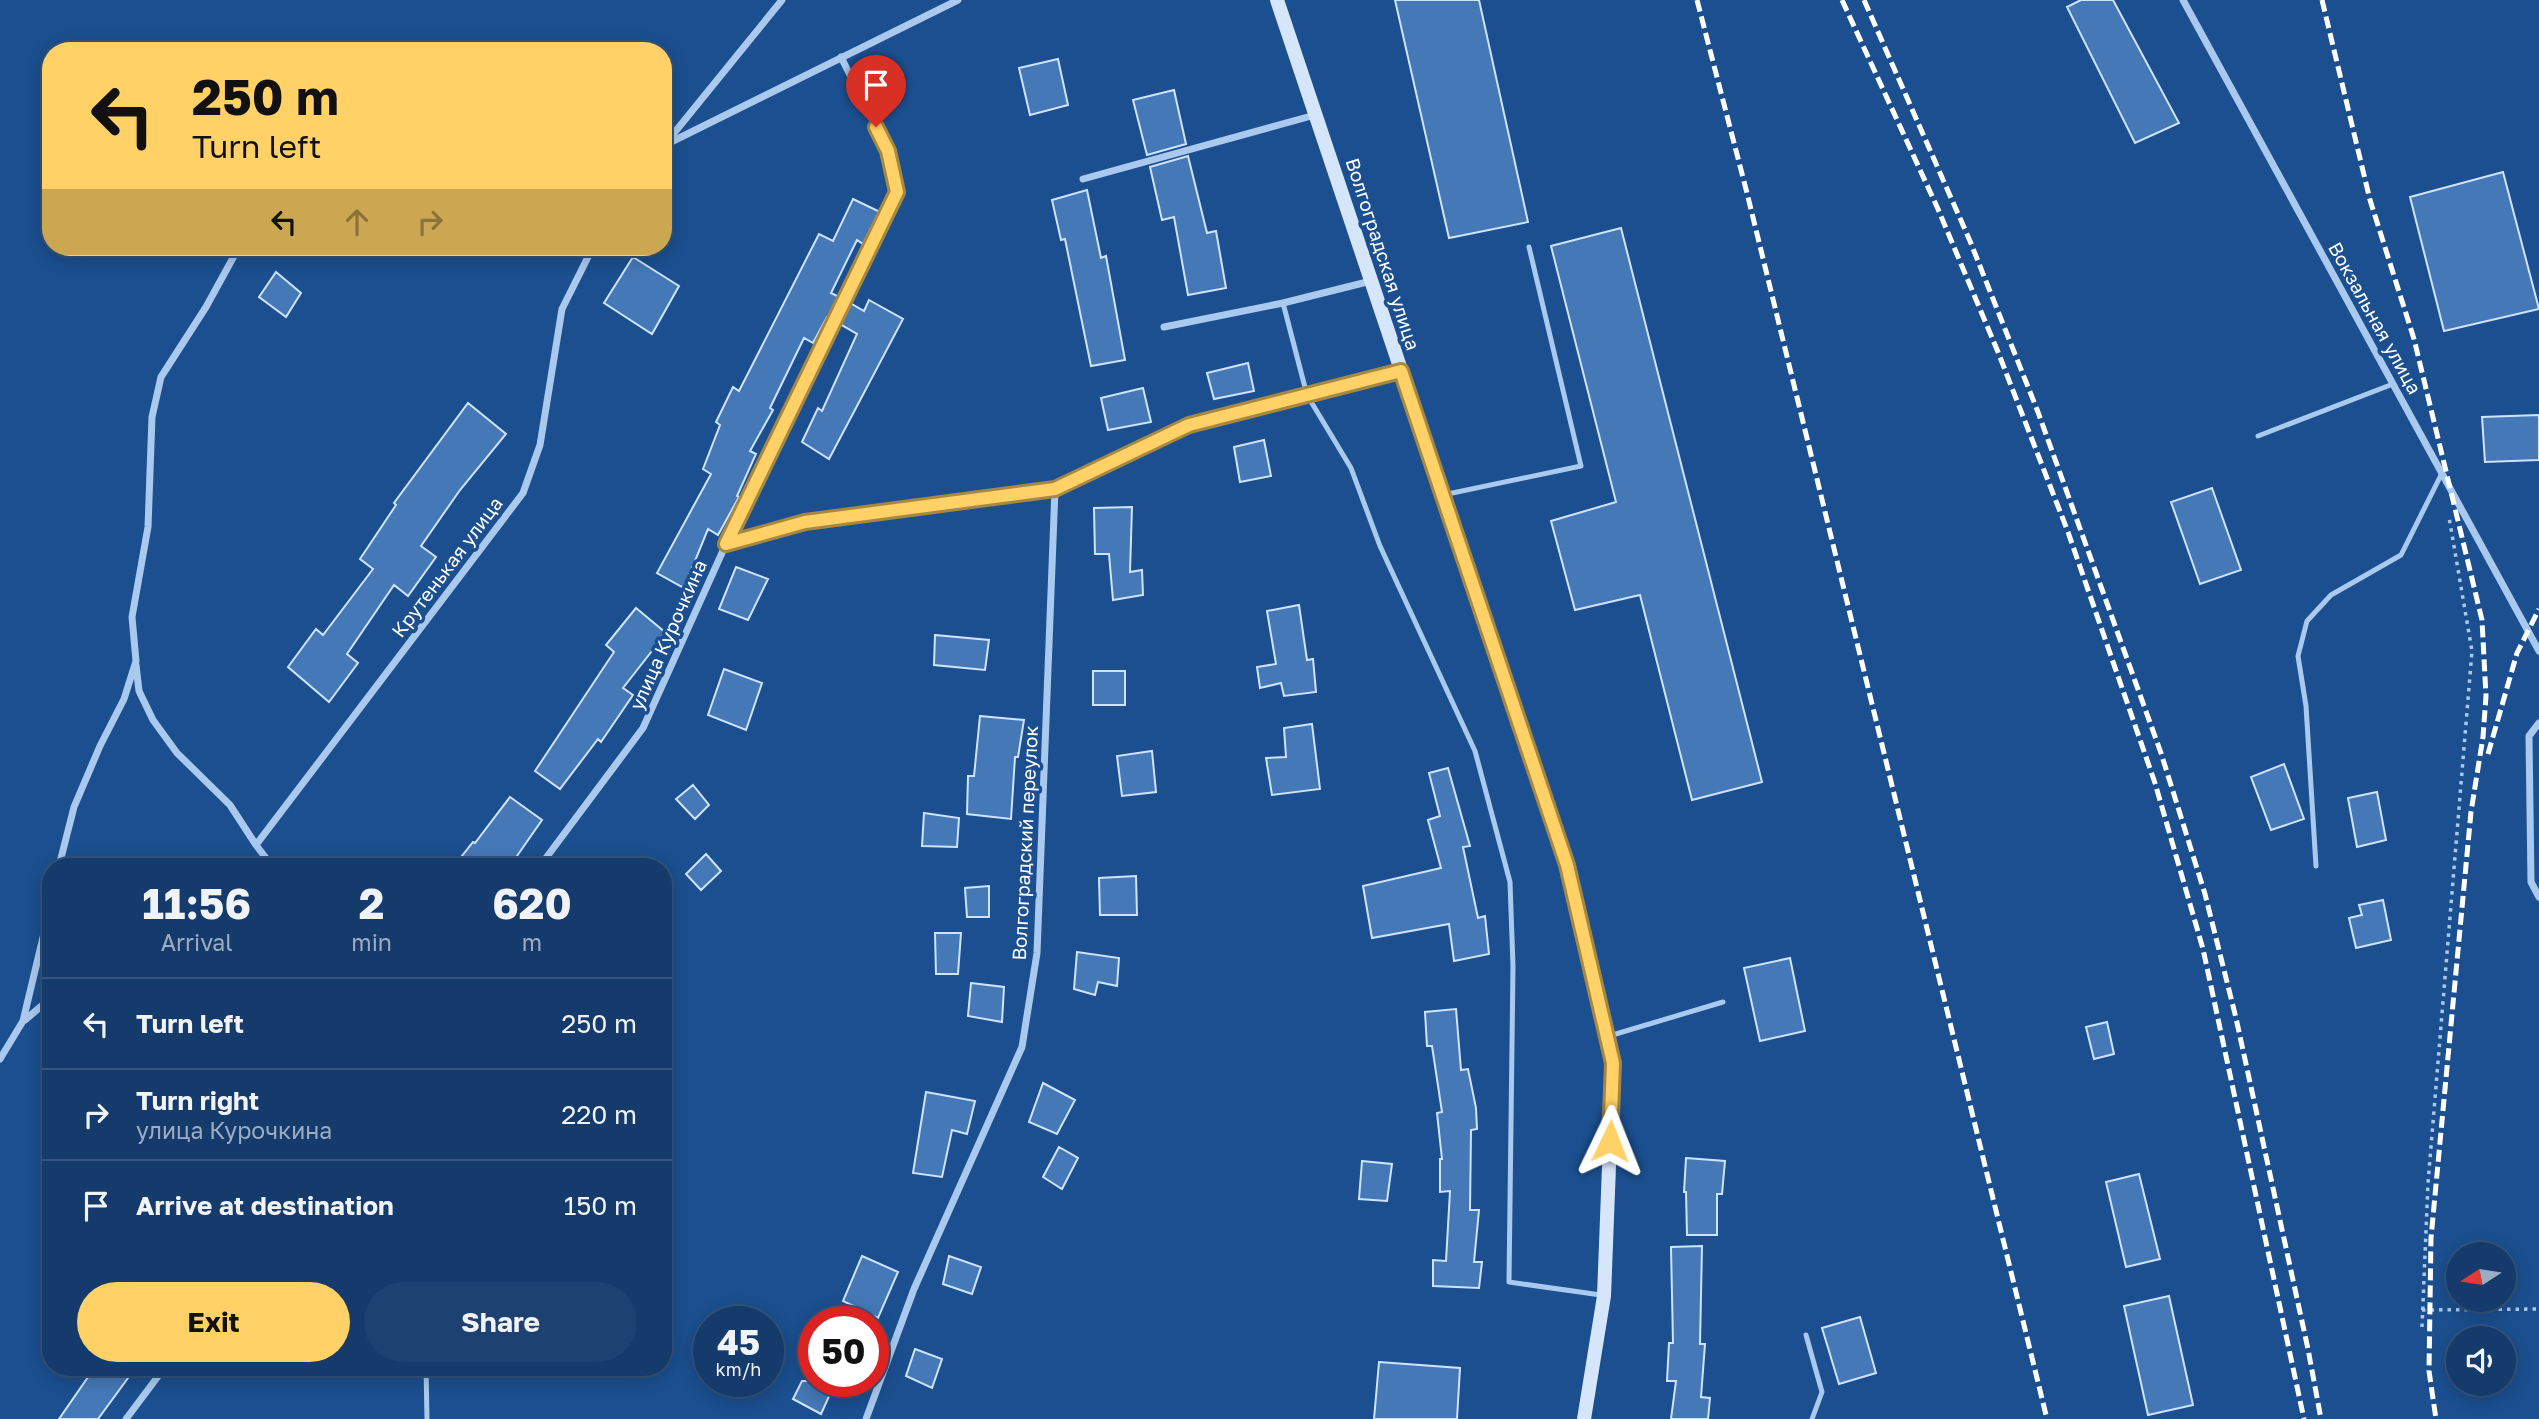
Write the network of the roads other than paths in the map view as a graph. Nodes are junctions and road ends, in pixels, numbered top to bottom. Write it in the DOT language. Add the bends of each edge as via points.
graph roads {
  1 [pos="782,0"];
  2 [pos="958,0"];
  3 [pos="1277,0"];
  4 [pos="2183,0"];
  5 [pos="841,57"];
  6 [pos="1316,115"];
  7 [pos="672,135"];
  8 [pos="672,142"];
  9 [pos="1083,179"];
  10 [pos="1529,247"];
  11 [pos="234,256"];
  12 [pos="588,256"];
  13 [pos="1371,281"];
  14 [pos="1283,303"];
  15 [pos="1164,327"];
  16 [pos="1401,371"];
  17 [pos="2393,384"];
  18 [pos="1307,395"];
  19 [pos="2258,436"];
  20 [pos="2442,473"];
  21 [pos="1055,489"];
  22 [pos="1443,495"];
  23 [pos="726,544"];
  24 [pos="2539,651"];
  25 [pos="136,661"];
  26 [pos="2539,723"];
  27 [pos="256,845"];
  28 [pos="61,858"];
  29 [pos="266,858"];
  30 [pos="546,858"];
  31 [pos="2316,866"];
  32 [pos="2539,897"];
  33 [pos="42,942"];
  34 [pos="1723,1002"];
  35 [pos="42,1005"];
  36 [pos="23,1021"];
  37 [pos="1607,1036"];
  38 [pos="0,1059"];
  39 [pos="1604,1296"];
  40 [pos="1806,1335"];
  41 [pos="158,1376"];
  42 [pos="426,1376"];
  43 [pos="126,1419"];
  44 [pos="427,1419"];
  45 [pos="866,1419"];
  46 [pos="1584,1419"];
  47 [pos="1812,1419"];
  1 -- 7 [label="street"];
  2 -- 5 [label="street"];
  3 -- 6 [label="main road, Волгоградская улица"];
  4 -- 17 [label="street, Вокзальная улица"];
  5 -- 8 [label="street"];
  5 -- 23 [label="street, улица Курочкина" via="888,151 897,192"];
  6 -- 9 [label="street"];
  6 -- 13 [label="main road, Волгоградская улица"];
  10 -- 22 [label="lane" via="1581,466"];
  11 -- 25 [label="street" via="161,377 152,417 148,527 132,617"];
  12 -- 27 [label="street, Крутенькая улица" via="562,309 540,445 523,493"];
  13 -- 14 [label="street"];
  13 -- 16 [label="main road, Волгоградская улица"];
  14 -- 15 [label="street"];
  14 -- 18 [label="lane"];
  16 -- 18 [label="street"];
  16 -- 22 [label="main road, Волгоградская улица"];
  17 -- 19 [label="lane"];
  17 -- 20 [label="street, Вокзальная улица"];
  18 -- 21 [label="street" via="1189,425"];
  18 -- 39 [label="lane" via="1351,468 1380,546 1475,751 1510,883 1509,1282"];
  20 -- 24 [label="street, Вокзальная улица"];
  20 -- 31 [label="lane" via="2401,555 2331,595 2307,621 2298,656 2306,706"];
  21 -- 23 [label="street" via="805,522"];
  21 -- 45 [label="street, Волгоградский переулок" via="1037,953 1022,1047 914,1289"];
  22 -- 37 [label="main road, Волгоградская улица" via="1567,865"];
  23 -- 30 [label="street, улица Курочкина" via="643,729"];
  25 -- 27 [label="street" via="139,691 153,720 177,753 230,805"];
  25 -- 28 [label="street" via="124,699 74,807"];
  26 -- 32 [label="street" via="2529,736 2531,882"];
  27 -- 29 [label="street"];
  33 -- 36 [label="street"];
  34 -- 37 [label="lane"];
  35 -- 36 [label="street"];
  36 -- 38 [label="street"];
  37 -- 39 [label="main road, Волгоградская улица" via="1613,1063"];
  39 -- 46 [label="main road, Волгоградская улица"];
  40 -- 47 [label="lane" via="1822,1392"];
  41 -- 43 [label="street"];
  42 -- 44 [label="lane"];
}
